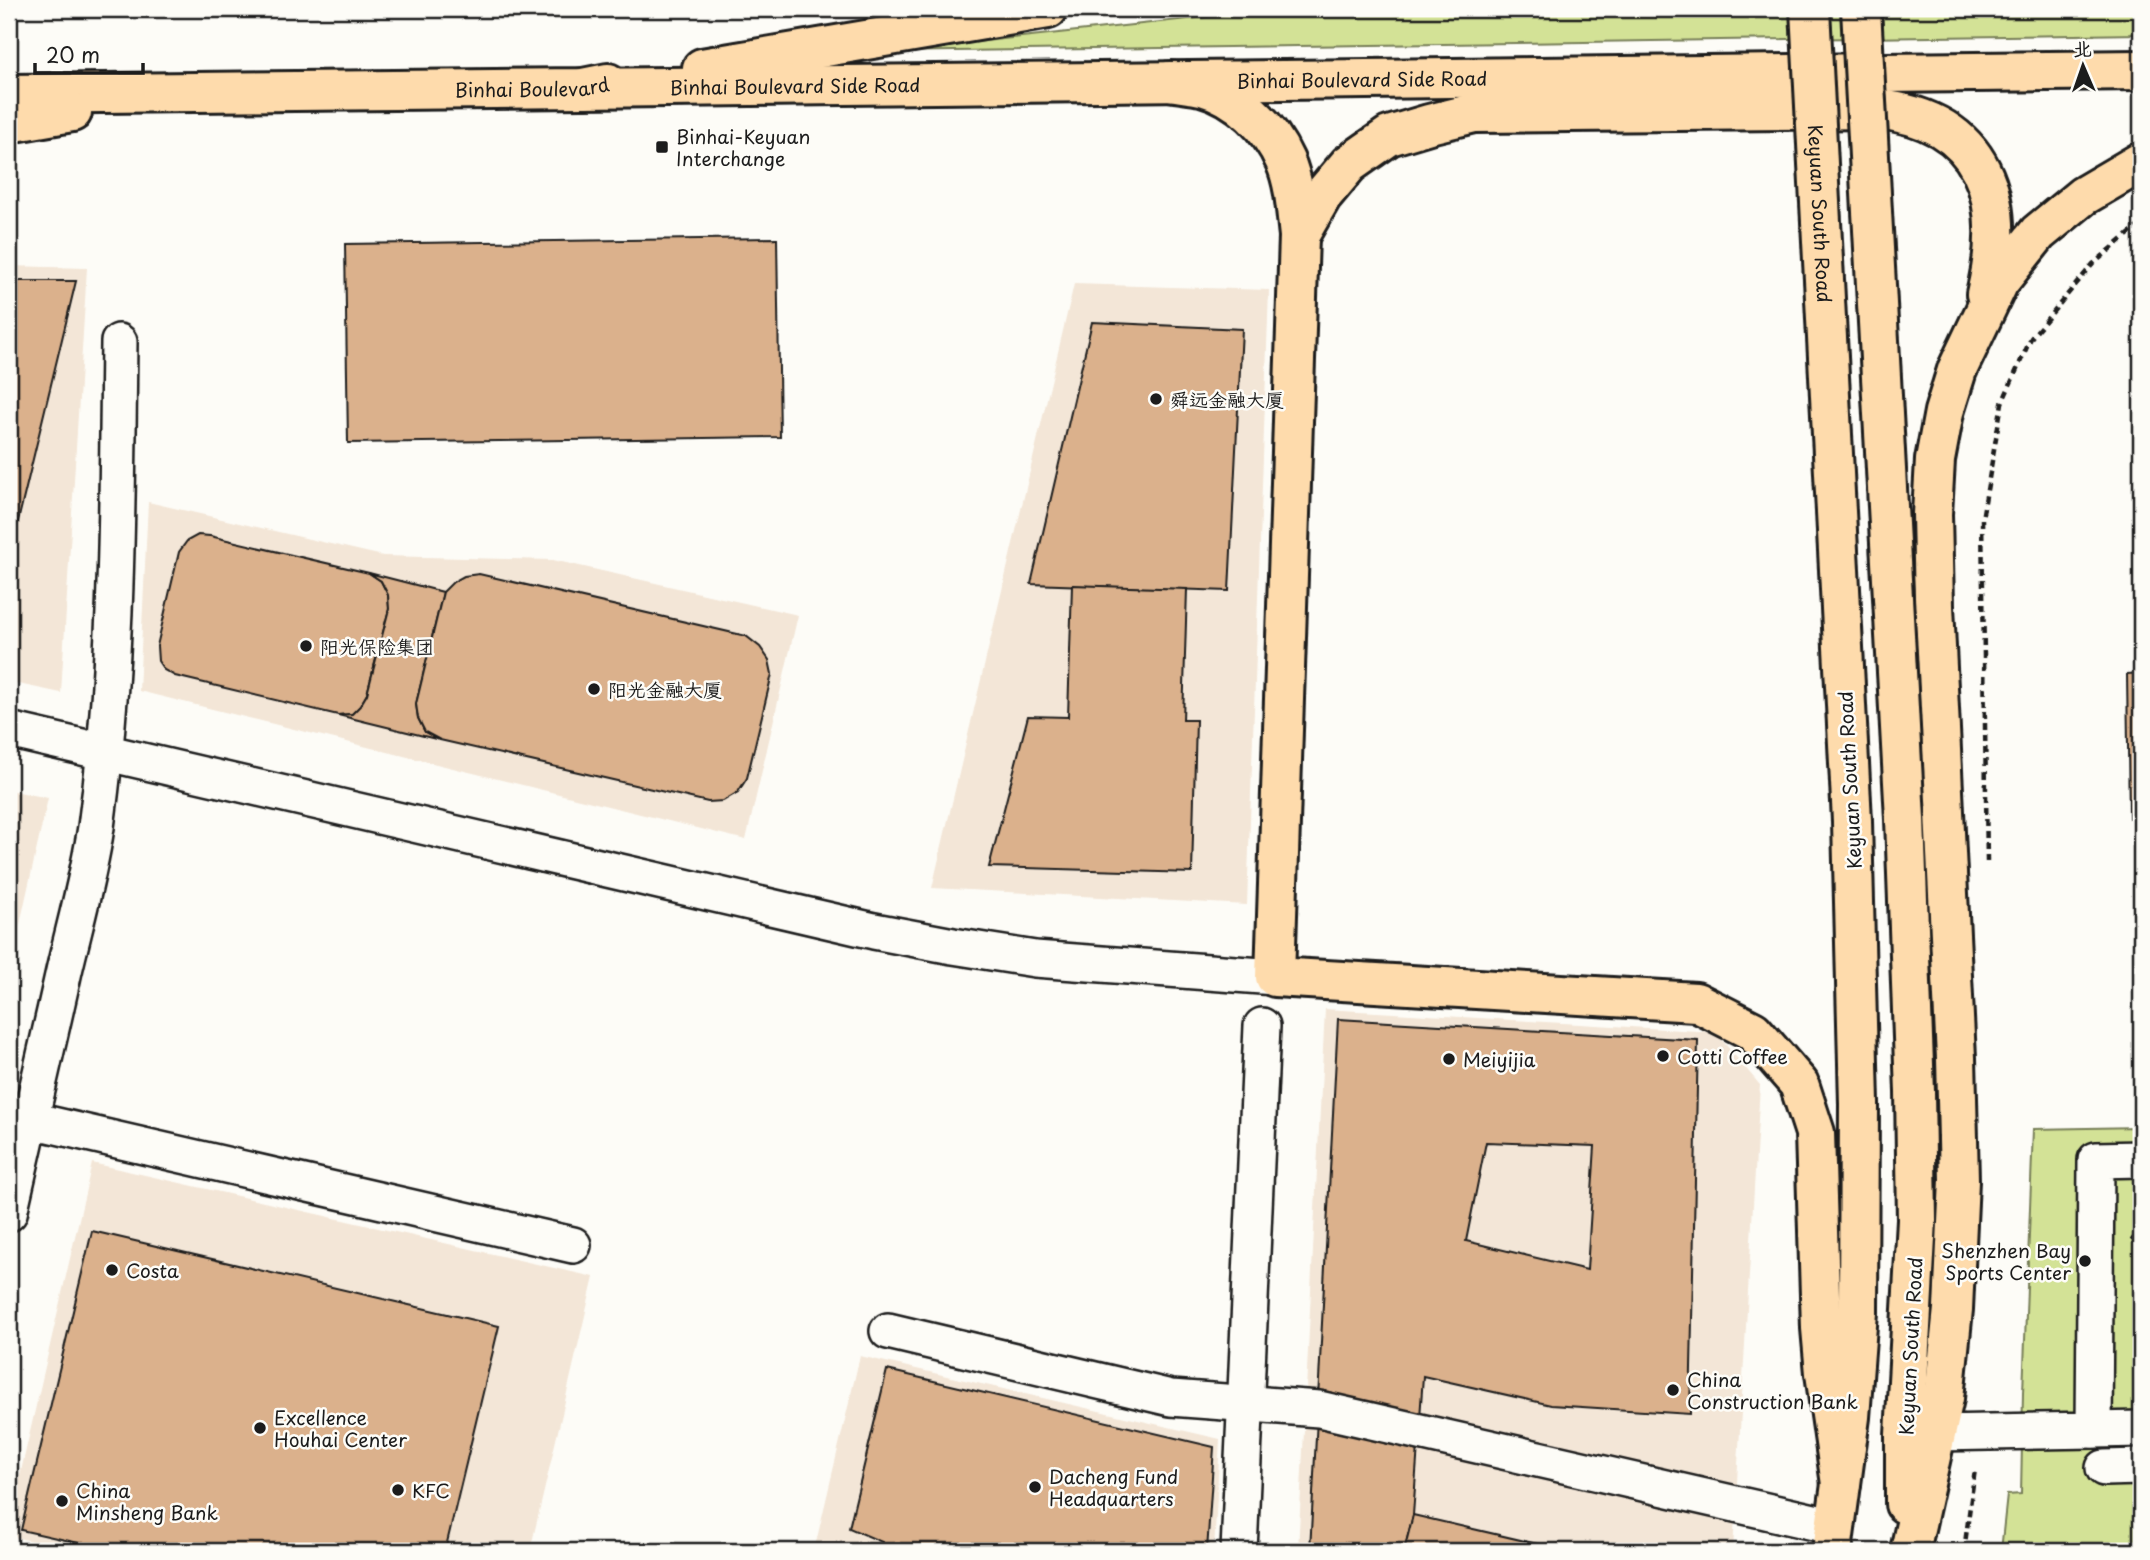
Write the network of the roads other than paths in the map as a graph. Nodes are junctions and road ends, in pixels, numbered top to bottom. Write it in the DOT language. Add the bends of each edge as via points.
graph roads {
  1 [pos="1048,9"];
  2 [pos="1810,9"];
  3 [pos="1861,9"];
  4 [pos="2141,70"];
  5 [pos="1170,81"];
  6 [pos="583,88"];
  7 [pos="185,92"];
  8 [pos="9,94"];
  9 [pos="9,123"];
  10 [pos="2141,162"];
  11 [pos="1299,236"];
  12 [pos="1979,320"];
  13 [pos="119,342"];
  14 [pos="9,730"];
  15 [pos="105,752"];
  16 [pos="1275,977"];
  17 [pos="1262,1026"];
  18 [pos="19,1117"];
  19 [pos="2141,1159"];
  20 [pos="9,1213"];
  21 [pos="573,1245"];
  22 [pos="888,1331"];
  23 [pos="1245,1404"];
  24 [pos="2141,1429"];
  25 [pos="2094,1430"];
  26 [pos="1937,1433"];
  27 [pos="2141,1467"];
  28 [pos="2104,1468"];
  29 [pos="1841,1484"];
  30 [pos="1834,1539"];
  31 [pos="1239,1551"];
  32 [pos="1908,1551"];
  1 -- 6 [label="main road, Binhai Boulevard"];
  2 -- 29 [label="main road, Keyuan South Road, bridge" via="1852,821 1859,1104 1858,1312"];
  3 -- 32 [label="main road, Keyuan South Road, bridge" via="1905,820 1915,1092 1917,1220 1905,1435"];
  4 -- 5 [label="main road, Binhai Boulevard Side Road"];
  5 -- 6 [label="main road, Binhai Boulevard Side Road"];
  5 -- 11 [label="main road" via="1226,95 1271,135 1286,162"];
  6 -- 7 [label="main road, Binhai Boulevard"];
  7 -- 8 [label="main road, Binhai Boulevard"];
  7 -- 9 [label="main road"];
  10 -- 12 [label="main road" via="2083,196 2038,233 1998,282"];
  11 -- 12 [label="main road" via="1322,196 1349,164 1388,136 1474,113 1904,112 1934,123 1957,139 1987,182 1995,229"];
  11 -- 16 [label="main road"];
  12 -- 26 [label="main road" via="1944,412 1932,514 1959,1180 1954,1309"];
  13 -- 15 [label="street" via="117,539"];
  14 -- 15 [label="street"];
  15 -- 16 [label="street" via="874,931 1035,958"];
  15 -- 18 [label="street" via="95,830"];
  16 -- 29 [label="main road" via="1696,1002 1754,1031 1799,1084 1815,1133 1821,1328"];
  17 -- 23 [label="street"];
  18 -- 20 [label="street"];
  18 -- 21 [label="street"];
  19 -- 25 [label="street" via="2096,1160"];
  22 -- 23 [label="street" via="1171,1398"];
  23 -- 30 [label="street" via="1319,1409"];
  23 -- 31 [label="street"];
  24 -- 25 [label="street"];
  25 -- 26 [label="street"];
  26 -- 32 [label="main road"];
  27 -- 28 [label="street"];
  29 -- 30 [label="main road, Keyuan South Road"];
}
